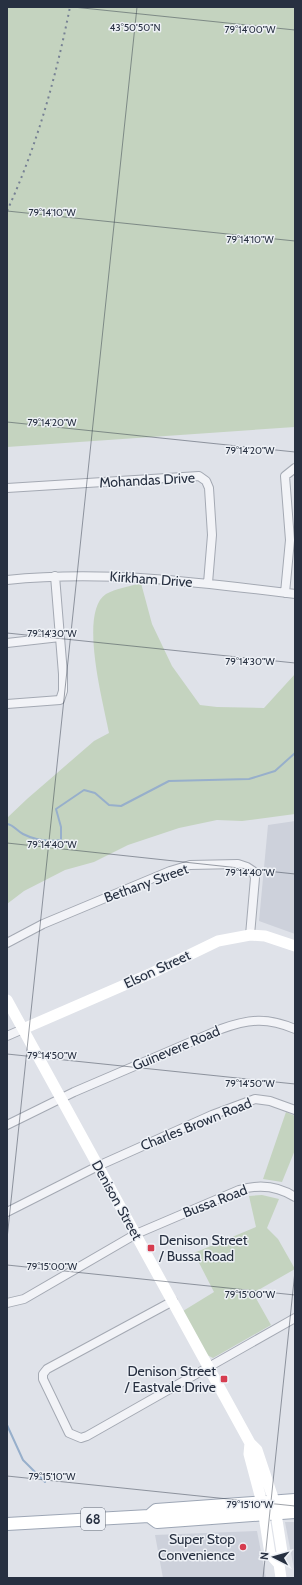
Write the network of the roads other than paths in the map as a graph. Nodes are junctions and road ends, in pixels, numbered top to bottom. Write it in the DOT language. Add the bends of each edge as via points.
graph roads {
  1 [pos="295,468"];
  2 [pos="7,488"];
  3 [pos="55,576"];
  4 [pos="7,580"];
  5 [pos="208,583"];
  6 [pos="285,593"];
  7 [pos="295,594"];
  8 [pos="60,637"];
  9 [pos="7,643"];
  10 [pos="7,704"];
  11 [pos="250,935"];
  12 [pos="7,943"];
  13 [pos="295,946"];
  14 [pos="7,1000"];
  15 [pos="23,1028"];
  16 [pos="295,1029"];
  17 [pos="7,1036"];
  18 [pos="61,1098"];
  19 [pos="295,1110"];
  20 [pos="7,1125"];
  21 [pos="98,1166"];
  22 [pos="295,1197"];
  23 [pos="7,1212"];
  24 [pos="136,1234"];
  25 [pos="173,1302"];
  26 [pos="7,1303"];
  27 [pos="295,1318"];
  28 [pos="208,1367"];
  29 [pos="295,1500"];
  30 [pos="268,1502"];
  31 [pos="295,1512"];
  32 [pos="270,1515"];
  33 [pos="149,1516"];
  34 [pos="7,1524"];
  35 [pos="281,1578"];
  1 -- 6 [label="street" via="285,476 290,540"];
  2 -- 5 [label="street, Mohandas Drive" via="199,476 206,481 209,488 212,535"];
  3 -- 4 [label="street, Kirkham Drive"];
  3 -- 5 [label="street, Kirkham Drive" via="109,576"];
  3 -- 8 [label="street"];
  5 -- 6 [label="street, Kirkham Drive"];
  6 -- 7 [label="street, Kirkham Drive"];
  8 -- 9 [label="street"];
  8 -- 10 [label="street" via="63,691 60,700"];
  11 -- 12 [label="street, Bethany Street" via="255,878 252,871 238,864 190,865 43,924"];
  11 -- 13 [label="street, Elson Street" via="265,936"];
  11 -- 15 [label="street, Elson Street" via="218,941 152,973"];
  14 -- 15 [label="street, Denison Street"];
  15 -- 17 [label="street"];
  15 -- 18 [label="street, Denison Street"];
  16 -- 18 [label="street, Guinevere Road" via="260,1020 241,1022"];
  18 -- 20 [label="street, Guinevere Road"];
  18 -- 21 [label="street, Denison Street"];
  19 -- 21 [label="street, Charles Brown Road" via="270,1101 255,1099 212,1115"];
  21 -- 23 [label="street, Charles Brown Road"];
  21 -- 24 [label="street, Denison Street"];
  22 -- 24 [label="street, Bussa Road" via="272,1187 245,1188"];
  24 -- 25 [label="street, Denison Street"];
  24 -- 26 [label="street, Bussa Road" via="24,1299"];
  25 -- 28 [label="street, Denison Street"];
  25 -- 28 [label="street" via="47,1369 43,1374 43,1379 69,1433 81,1438 87,1436"];
  27 -- 28 [label="street"];
  28 -- 30 [label="street, Denison Street" via="250,1443 249,1454"];
  29 -- 30 [label="main road, 68"];
  30 -- 32 [label="street, Denison Street"];
  30 -- 33 [label="main road, 68" via="156,1510"];
  31 -- 32 [label="main road, 68"];
  32 -- 33 [label="main road, 68" via="157,1522"];
  32 -- 35 [label="street, Denison Street" via="282,1552 279,1564"];
  33 -- 34 [label="main road, 68"];
}
